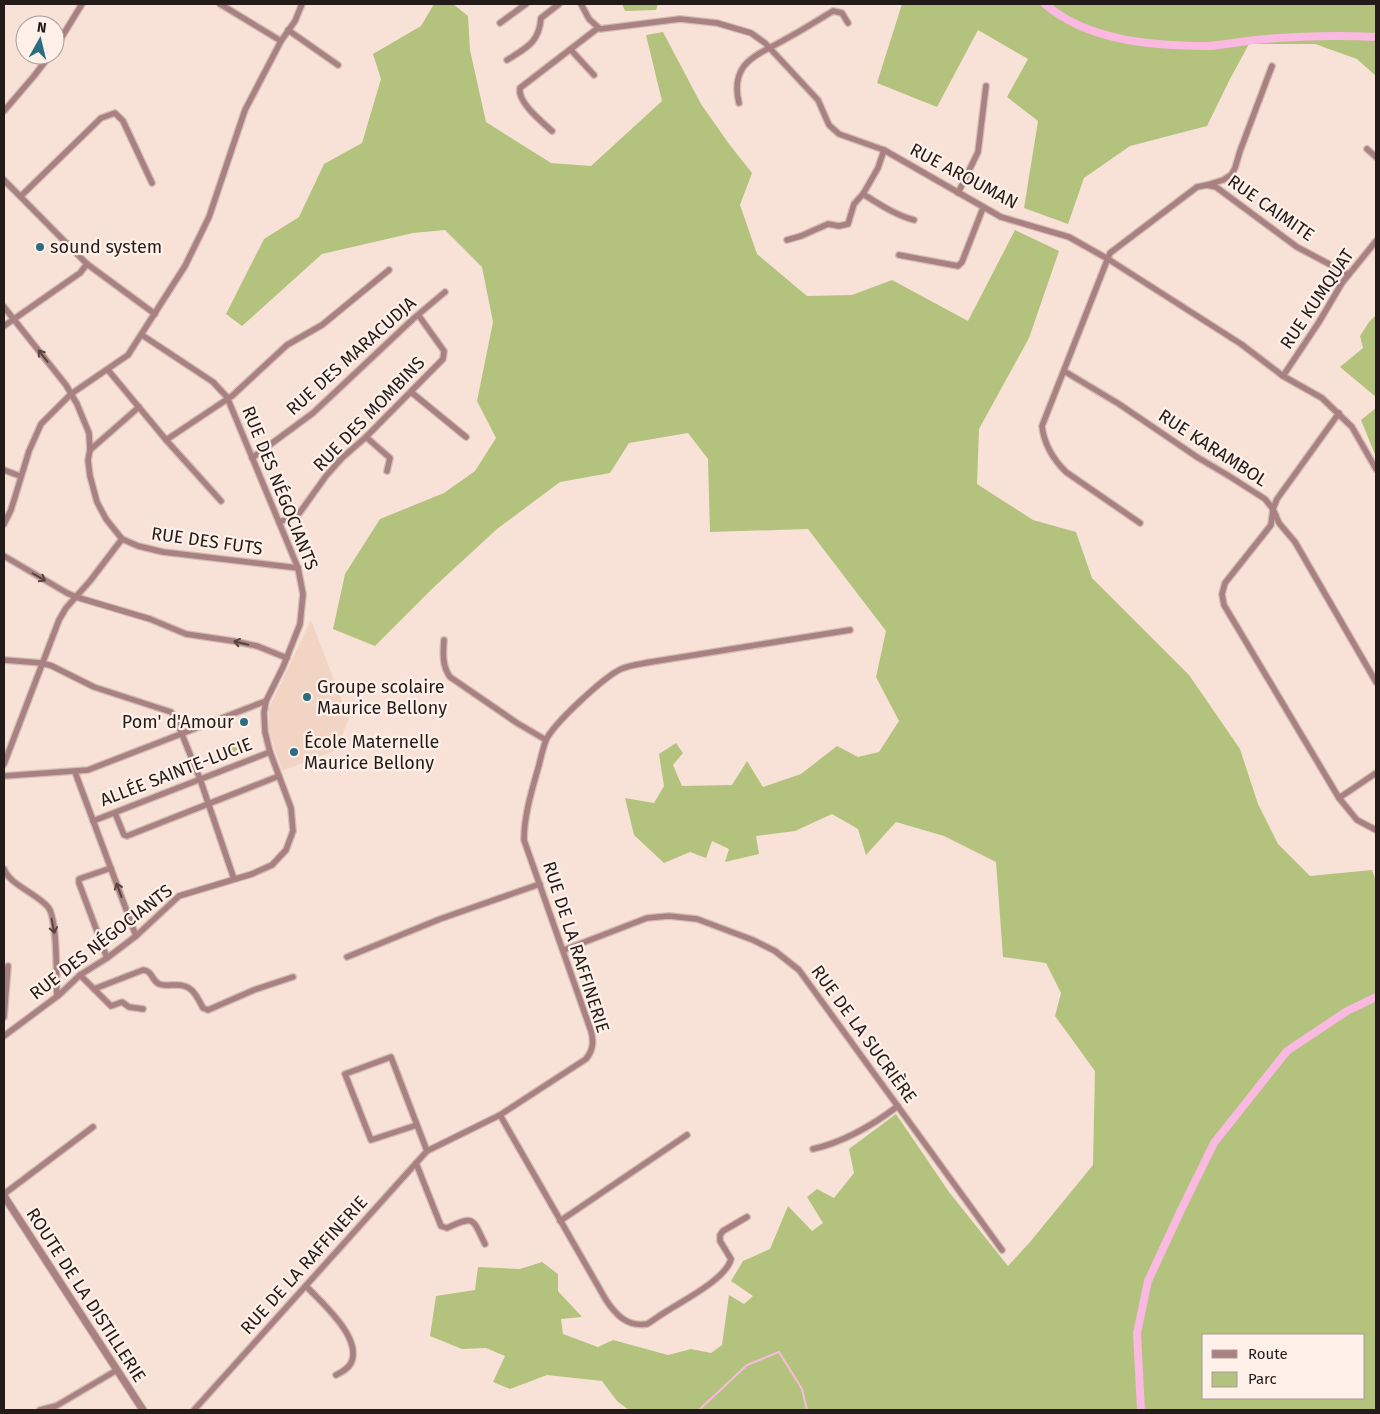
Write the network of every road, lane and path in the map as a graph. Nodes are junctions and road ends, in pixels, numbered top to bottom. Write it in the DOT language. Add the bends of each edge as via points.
graph roads {
  1 [pos="82,4"];
  2 [pos="220,4"];
  3 [pos="302,4"];
  4 [pos="526,4"];
  5 [pos="559,4"];
  6 [pos="581,4"];
  7 [pos="500,23"];
  8 [pos="848,23"];
  9 [pos="598,28"];
  10 [pos="288,30"];
  11 [pos="65,32"];
  12 [pos="280,41"];
  13 [pos="769,48"];
  14 [pos="571,50"];
  15 [pos="507,60"];
  16 [pos="42,65"];
  17 [pos="338,65"];
  18 [pos="1272,66"];
  19 [pos="594,75"];
  20 [pos="986,86"];
  21 [pos="739,103"];
  22 [pos="4,111"];
  23 [pos="552,131"];
  24 [pos="1367,149"];
  25 [pos="884,150"];
  26 [pos="1376,157"];
  27 [pos="4,180"];
  28 [pos="152,183"];
  29 [pos="1207,184"];
  30 [pos="958,193"];
  31 [pos="863,194"];
  32 [pos="21,196"];
  33 [pos="983,208"];
  34 [pos="914,220"];
  35 [pos="787,240"];
  36 [pos="1376,241"];
  37 [pos="899,255"];
  38 [pos="1108,258"];
  39 [pos="87,264"];
  40 [pos="389,270"];
  41 [pos="1348,274"];
  42 [pos="445,292"];
  43 [pos="4,307"];
  44 [pos="155,314"];
  45 [pos="419,316"];
  46 [pos="15,319"];
  47 [pos="4,326"];
  48 [pos="142,335"];
  49 [pos="108,370"];
  50 [pos="1064,371"];
  51 [pos="1283,376"];
  52 [pos="411,392"];
  53 [pos="71,394"];
  54 [pos="228,399"];
  55 [pos="139,408"];
  56 [pos="1339,414"];
  57 [pos="366,437"];
  58 [pos="466,437"];
  59 [pos="166,440"];
  60 [pos="90,450"];
  61 [pos="252,458"];
  62 [pos="1376,469"];
  63 [pos="4,470"];
  64 [pos="387,471"];
  65 [pos="20,476"];
  66 [pos="221,501"];
  67 [pos="4,508"];
  68 [pos="1273,509"];
  69 [pos="10,510"];
  70 [pos="279,522"];
  71 [pos="1140,523"];
  72 [pos="4,524"];
  73 [pos="122,539"];
  74 [pos="4,556"];
  75 [pos="298,568"];
  76 [pos="76,596"];
  77 [pos="850,630"];
  78 [pos="444,640"];
  79 [pos="287,658"];
  80 [pos="4,660"];
  81 [pos="42,663"];
  82 [pos="1376,682"];
  83 [pos="266,701"];
  84 [pos="182,734"];
  85 [pos="546,740"];
  86 [pos="270,752"];
  87 [pos="4,764"];
  88 [pos="75,772"];
  89 [pos="1376,773"];
  90 [pos="4,776"];
  91 [pos="279,776"];
  92 [pos="200,779"];
  93 [pos="1338,798"];
  94 [pos="209,805"];
  95 [pos="115,812"];
  96 [pos="93,821"];
  97 [pos="1376,830"];
  98 [pos="110,868"];
  99 [pos="4,869"];
  100 [pos="234,879"];
  101 [pos="11,880"];
  102 [pos="4,881"];
  103 [pos="540,884"];
  104 [pos="136,936"];
  105 [pos="564,950"];
  106 [pos="347,957"];
  107 [pos="107,958"];
  108 [pos="8,966"];
  109 [pos="80,975"];
  110 [pos="293,977"];
  111 [pos="94,989"];
  112 [pos="57,996"];
  113 [pos="143,1009"];
  114 [pos="4,1017"];
  115 [pos="4,1036"];
  116 [pos="898,1106"];
  117 [pos="500,1115"];
  118 [pos="417,1125"];
  119 [pos="94,1127"];
  120 [pos="687,1135"];
  121 [pos="813,1149"];
  122 [pos="427,1151"];
  123 [pos="416,1163"];
  124 [pos="4,1195"];
  125 [pos="747,1217"];
  126 [pos="560,1221"];
  127 [pos="485,1244"];
  128 [pos="1002,1250"];
  129 [pos="306,1286"];
  130 [pos="117,1370"];
  131 [pos="336,1375"];
  132 [pos="40,1410"];
  133 [pos="143,1410"];
  134 [pos="194,1410"];
  1 -- 11 [label="street"];
  2 -- 12 [label="street"];
  3 -- 10 [label="street"];
  4 -- 7 [label="street"];
  5 -- 15 [label="street" via="540,18 538,34 530,46"];
  6 -- 9 [label="street"];
  8 -- 13 [label="street" via="842,13 833,11"];
  9 -- 13 [label="street, RUE AROUMAN" via="680,20 717,24 751,33"];
  9 -- 14 [label="street"];
  10 -- 12 [label="street"];
  10 -- 17 [label="street"];
  12 -- 44 [label="street" via="245,110 209,217 185,266"];
  13 -- 21 [label="street" via="744,66 736,93"];
  13 -- 25 [label="street, RUE AROUMAN" via="818,100 829,125 839,134"];
  14 -- 19 [label="street"];
  14 -- 23 [label="street" via="520,88 519,93 533,114"];
  16 -- 22 [label="street"];
  18 -- 29 [label="street" via="1235,168 1223,180"];
  20 -- 30 [label="street" via="978,152"];
  24 -- 26 [label="street"];
  25 -- 30 [label="street, RUE AROUMAN"];
  25 -- 31 [label="street"];
  27 -- 32 [label="street"];
  28 -- 32 [label="street" via="123,121 115,113 101,118"];
  29 -- 38 [label="street, RUE CAIMITE" via="1197,187 1114,249"];
  29 -- 41 [label="street, RUE CAIMITE" via="1216,187 1298,247"];
  30 -- 33 [label="street, RUE AROUMAN"];
  31 -- 34 [label="street"];
  31 -- 35 [label="street" via="854,204 848,224 828,224"];
  32 -- 39 [label="street"];
  33 -- 37 [label="street" via="958,266"];
  33 -- 38 [label="street, RUE AROUMAN" via="1001,217 1069,237"];
  36 -- 41 [label="street, RUE KUMQUAT"];
  38 -- 50 [label="street"];
  38 -- 51 [label="street, RUE AROUMAN" via="1241,344"];
  39 -- 44 [label="street"];
  39 -- 46 [label="street" via="80,273"];
  40 -- 54 [label="street" via="322,324 287,345"];
  41 -- 51 [label="street, RUE KUMQUAT"];
  42 -- 45 [label="street, RUE DES MARACUDJA"];
  43 -- 46 [label="street"];
  44 -- 48 [label="street"];
  45 -- 52 [label="street, RUE DES MOMBINS" via="445,355"];
  45 -- 61 [label="street, RUE DES MARACUDJA" via="313,413"];
  46 -- 47 [label="street"];
  53 -- 46 [label="street, one-way"];
  48 -- 49 [label="street" via="128,355"];
  48 -- 54 [label="street, RUE DES NÉGOCIANTS" via="213,382"];
  49 -- 53 [label="street"];
  49 -- 55 [label="street"];
  50 -- 68 [label="street, RUE KARAMBOL" via="1230,476"];
  50 -- 71 [label="street" via="1042,426 1046,446 1066,472"];
  51 -- 56 [label="street, RUE AROUMAN" via="1322,398"];
  52 -- 57 [label="street, RUE DES MOMBINS"];
  52 -- 58 [label="street"];
  53 -- 60 [label="street" via="89,433"];
  53 -- 65 [label="street" via="41,424"];
  54 -- 59 [label="street"];
  54 -- 61 [label="street, RUE DES NÉGOCIANTS"];
  55 -- 59 [label="street"];
  55 -- 60 [label="street"];
  56 -- 62 [label="street, RUE AROUMAN" via="1352,428"];
  56 -- 68 [label="street"];
  57 -- 64 [label="street" via="390,458"];
  57 -- 70 [label="street, RUE DES MOMBINS" via="335,466 298,515"];
  59 -- 66 [label="street"];
  60 -- 73 [label="street" via="90,476 98,502 106,519"];
  61 -- 70 [label="street, RUE DES NÉGOCIANTS"];
  63 -- 65 [label="street"];
  65 -- 69 [label="street"];
  67 -- 69 [label="street"];
  68 -- 82 [label="street, RUE KARAMBOL"];
  68 -- 93 [label="street" via="1271,525 1225,583 1224,605"];
  69 -- 72 [label="street"];
  70 -- 75 [label="street, RUE DES NÉGOCIANTS"];
  73 -- 75 [label="street, RUE DES FUTS" via="163,552"];
  73 -- 76 [label="street"];
  74 -- 76 [label="street, one-way"];
  75 -- 79 [label="street, RUE DES NÉGOCIANTS" via="303,594 300,624"];
  79 -- 76 [label="street, one-way" via="257,646 186,634"];
  76 -- 81 [label="street" via="59,620"];
  77 -- 85 [label="street, RUE DE LA RAFFINERIE" via="622,668 589,694"];
  78 -- 85 [label="street" via="444,663 450,677"];
  79 -- 83 [label="street, RUE DES NÉGOCIANTS"];
  80 -- 81 [label="street"];
  81 -- 84 [label="street" via="94,688 165,709 175,717"];
  81 -- 87 [label="street"];
  83 -- 84 [label="street"];
  83 -- 86 [label="street, RUE DES NÉGOCIANTS" via="265,732"];
  84 -- 88 [label="street"];
  84 -- 92 [label="street"];
  85 -- 103 [label="street, RUE DE LA RAFFINERIE" via="524,828 524,840"];
  86 -- 91 [label="street, RUE DES NÉGOCIANTS"];
  86 -- 92 [label="street, ALLÉE SAINTE-LUCIE"];
  88 -- 90 [label="street"];
  88 -- 96 [label="street"];
  89 -- 93 [label="street"];
  91 -- 94 [label="street"];
  91 -- 100 [label="street, RUE DES NÉGOCIANTS" via="291,808 293,831 286,850 272,865"];
  92 -- 94 [label="street"];
  92 -- 95 [label="street, ALLÉE SAINTE-LUCIE"];
  93 -- 97 [label="street" via="1357,820"];
  94 -- 95 [label="street" via="128,836 124,835"];
  94 -- 100 [label="street"];
  95 -- 96 [label="street, ALLÉE SAINTE-LUCIE"];
  96 -- 98 [label="street"];
  104 -- 98 [label="street, one-way"];
  98 -- 107 [label="street" via="79,880"];
  99 -- 101 [label="street"];
  100 -- 104 [label="street, RUE DES NÉGOCIANTS" via="179,896"];
  101 -- 102 [label="street"];
  101 -- 112 [label="street, one-way" via="49,908 54,930"];
  103 -- 105 [label="street, RUE DE LA RAFFINERIE"];
  103 -- 106 [label="street" via="440,919"];
  104 -- 107 [label="street, RUE DES NÉGOCIANTS"];
  105 -- 116 [label="street, RUE DE LA SUCRIÈRE" via="646,918 669,916 697,918 753,940 775,951 799,970"];
  105 -- 117 [label="street, RUE DE LA RAFFINERIE" via="592,1036 590,1054"];
  107 -- 109 [label="street, RUE DES NÉGOCIANTS"];
  108 -- 114 [label="street"];
  109 -- 111 [label="street"];
  109 -- 112 [label="street, RUE DES NÉGOCIANTS"];
  110 -- 111 [label="street" via="208,1010 188,987 161,985 147,970"];
  111 -- 113 [label="street" via="111,1006 122,1002 129,1007"];
  112 -- 115 [label="street, RUE DES NÉGOCIANTS"];
  116 -- 121 [label="street" via="840,1141"];
  116 -- 128 [label="street, RUE DE LA SUCRIÈRE"];
  117 -- 122 [label="street, RUE DE LA RAFFINERIE"];
  117 -- 126 [label="street"];
  118 -- 118 [label="street" via="391,1057 345,1074 371,1140"];
  118 -- 122 [label="street"];
  119 -- 124 [label="street"];
  120 -- 126 [label="street"];
  122 -- 123 [label="street, RUE DE LA RAFFINERIE"];
  123 -- 127 [label="street" via="440,1226 447,1228 470,1220"];
  123 -- 129 [label="street, RUE DE LA RAFFINERIE"];
  124 -- 130 [label="street, ROUTE DE LA DISTILLERIE"];
  125 -- 126 [label="street" via="720,1235 731,1260 726,1269 702,1289 641,1325 624,1320 610,1308"];
  129 -- 131 [label="street" via="348,1334 353,1356 346,1369"];
  129 -- 134 [label="street, RUE DE LA RAFFINERIE"];
  130 -- 132 [label="street" via="62,1404"];
  130 -- 133 [label="street, ROUTE DE LA DISTILLERIE"];
}
